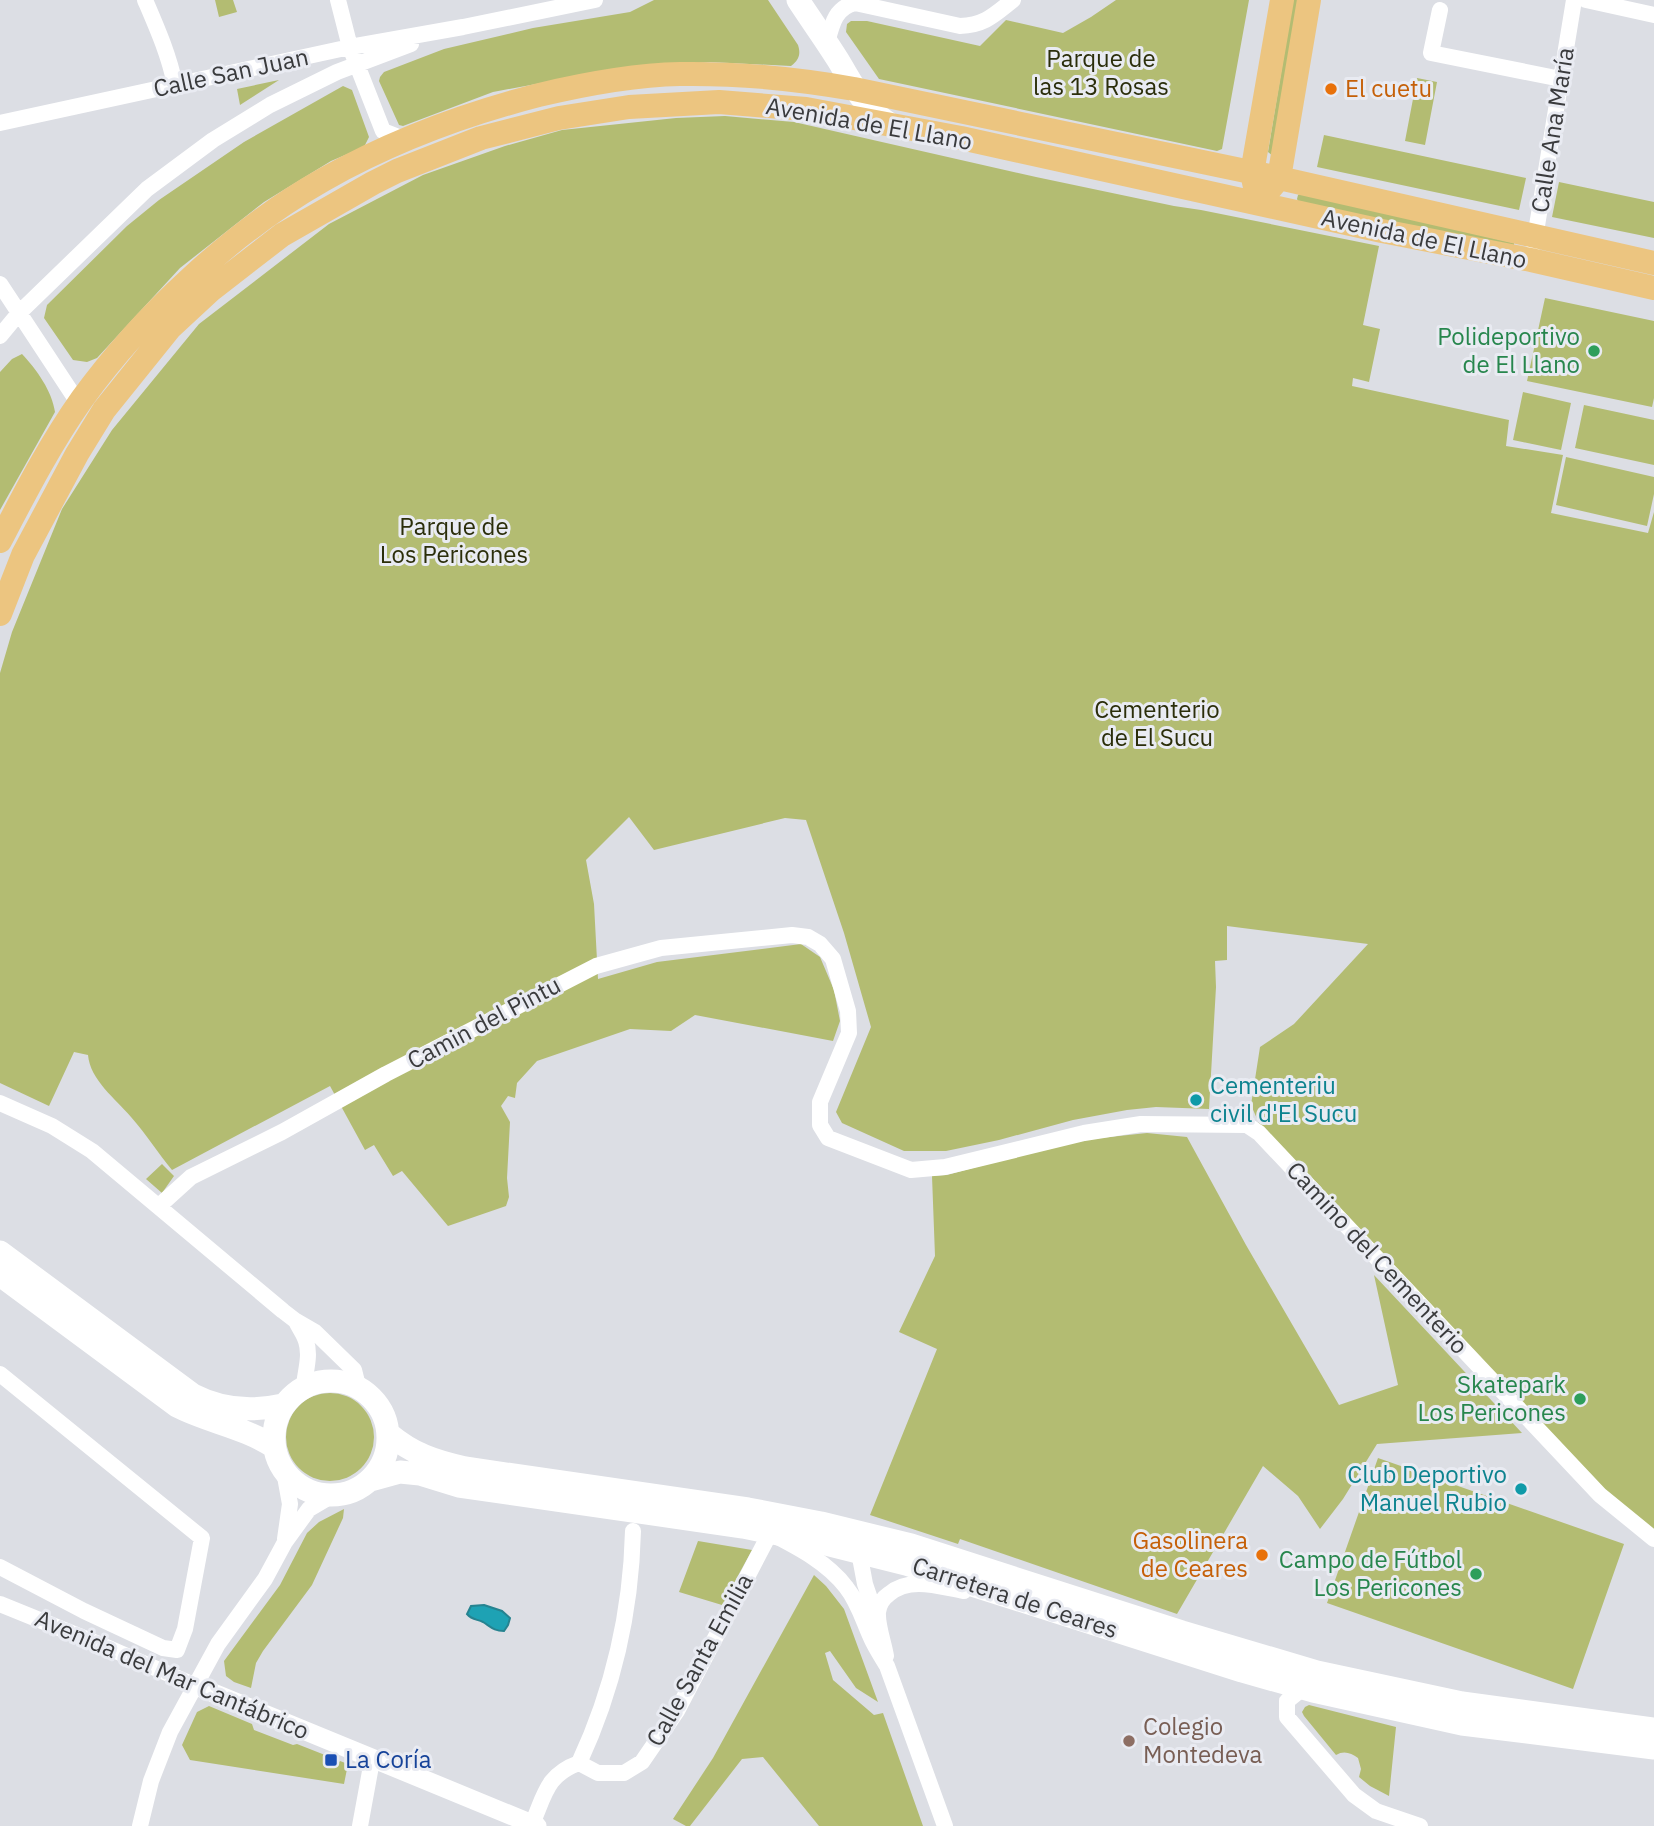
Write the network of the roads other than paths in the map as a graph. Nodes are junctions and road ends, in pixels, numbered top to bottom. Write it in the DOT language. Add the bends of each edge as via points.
graph roads {
  1 [pos="145,0"];
  2 [pos="338,0"];
  3 [pos="1013,0"];
  4 [pos="1282,0"];
  5 [pos="1308,0"];
  6 [pos="1574,0"];
  7 [pos="1586,0"];
  8 [pos="588,1"];
  9 [pos="802,1"];
  10 [pos="854,1"];
  11 [pos="1440,10"];
  12 [pos="1654,15"];
  13 [pos="463,27"];
  14 [pos="827,43"];
  15 [pos="350,47"];
  16 [pos="302,57"];
  17 [pos="356,64"];
  18 [pos="1561,79"];
  19 [pos="800,80"];
  20 [pos="175,85"];
  21 [pos="305,87"];
  22 [pos="854,89"];
  23 [pos="0,123"];
  24 [pos="893,126"];
  25 [pos="392,140"];
  26 [pos="397,172"];
  27 [pos="1279,178"];
  28 [pos="1257,194"];
  29 [pos="1533,248"];
  30 [pos="1654,263"];
  31 [pos="0,284"];
  32 [pos="1654,288"];
  33 [pos="19,313"];
  34 [pos="0,336"];
  35 [pos="79,404"];
  36 [pos="0,541"];
  37 [pos="0,614"];
  38 [pos="833,959"];
  39 [pos="0,1103"];
  40 [pos="159,1206"];
  41 [pos="0,1252"];
  42 [pos="0,1275"];
  43 [pos="296,1321"];
  44 [pos="0,1374"];
  45 [pos="304,1386"];
  46 [pos="358,1386"];
  47 [pos="283,1405"];
  48 [pos="389,1434"];
  49 [pos="274,1447"];
  50 [pos="284,1471"];
  51 [pos="371,1480"];
  52 [pos="331,1496"];
  53 [pos="842,1528"];
  54 [pos="633,1531"];
  55 [pos="770,1533"];
  56 [pos="1654,1539"];
  57 [pos="285,1542"];
  58 [pos="859,1552"];
  59 [pos="0,1567"];
  60 [pos="1019,1600"];
  61 [pos="0,1604"];
  62 [pos="878,1622"];
  63 [pos="887,1666"];
  64 [pos="194,1685"];
  65 [pos="1303,1688"];
  66 [pos="1654,1729"];
  67 [pos="1654,1748"];
  68 [pos="579,1763"];
  69 [pos="371,1766"];
  70 [pos="1372,1818"];
  71 [pos="535,1825"];
  72 [pos="140,1826"];
  73 [pos="360,1826"];
  74 [pos="945,1826"];
  75 [pos="1420,1826"];
  1 -- 20 [label="street"];
  2 -- 15 [label="street"];
  3 -- 10 [label="street" via="976,26"];
  4 -- 28 [label="main road"];
  5 -- 27 [label="main road"];
  6 -- 18 [label="street, Calle Ana María"];
  7 -- 12 [label="street"];
  8 -- 13 [label="street, Calle San Juan"];
  9 -- 14 [label="main road"];
  10 -- 14 [label="street" via="834,19"];
  11 -- 18 [label="street" via="1431,53"];
  13 -- 15 [label="street, Calle San Juan"];
  13 -- 17 [label="street, Calle San Juan"];
  14 -- 19 [label="main road" via="821,62"];
  14 -- 22 [label="main road"];
  15 -- 16 [label="street, Calle San Juan"];
  15 -- 17 [label="street"];
  16 -- 20 [label="street, Calle San Juan"];
  16 -- 21 [label="street" via="312,76"];
  17 -- 21 [label="street, Calle San Juan"];
  17 -- 25 [label="street"];
  18 -- 29 [label="street, Calle Ana María"];
  19 -- 22 [label="main road, Avenida de El Llano"];
  19 -- 25 [label="main road, Avenida de El Llano" via="679,74 604,81 515,101"];
  20 -- 23 [label="street, Calle San Juan"];
  21 -- 33 [label="street, Calle San Juan" via="213,140 148,189"];
  22 -- 24 [label="main road" via="877,117"];
  22 -- 28 [label="main road, Avenida de El Llano"];
  24 -- 26 [label="main road, Avenida de El Llano" via="806,109 719,102 629,107 559,118 481,138"];
  24 -- 28 [label="main road, Avenida de El Llano"];
  25 -- 26 [label="street"];
  25 -- 35 [label="main road, Avenida de El Llano" via="258,222 197,272 119,351"];
  26 -- 37 [label="main road, Avenida de El Llano" via="282,235 170,328 104,410 77,454 23,555"];
  27 -- 28 [label="main road" via="1270,189"];
  27 -- 29 [label="main road, Avenida de El Llano"];
  28 -- 29 [label="main road, Avenida de El Llano" via="1382,231"];
  29 -- 30 [label="main road, Avenida de El Llano"];
  29 -- 32 [label="main road, Avenida de El Llano"];
  31 -- 33 [label="street"];
  33 -- 34 [label="street, Calle San Juan"];
  33 -- 35 [label="street"];
  35 -- 36 [label="main road, Avenida de El Llano" via="35,473"];
  38 -- 40 [label="street, Camin del Pintu" via="820,944 792,935 661,948 596,966 191,1177"];
  38 -- 56 [label="street, Camino del Cementerio" via="848,1011 849,1033 820,1101 820,1125 828,1138 911,1170 945,1167 1141,1124 1247,1125 1600,1495"];
  39 -- 40 [label="street" via="52,1126 92,1151"];
  40 -- 43 [label="street"];
  41 -- 47 [label="main road" via="193,1395 238,1409"];
  42 -- 49 [label="main road" via="177,1406 258,1436"];
  43 -- 45 [label="street" via="309,1357"];
  43 -- 46 [label="street" via="315,1332 354,1370"];
  44 -- 59 [label="street" via="202,1538 177,1650 84,1611"];
  45 -- 46 [label="main road" via="340,1380"];
  45 -- 47 [label="main road"];
  46 -- 48 [label="main road" via="380,1406"];
  47 -- 49 [label="main road"];
  48 -- 51 [label="main road" via="387,1451"];
  48 -- 53 [label="main road, Carretera de Ceares" via="417,1454 465,1468 748,1508"];
  49 -- 50 [label="main road"];
  50 -- 52 [label="main road" via="305,1489"];
  50 -- 57 [label="street" via="290,1504"];
  51 -- 52 [label="main road" via="346,1494"];
  51 -- 55 [label="main road, Carretera de Ceares" via="400,1472 420,1474 459,1486"];
  52 -- 57 [label="street" via="309,1508"];
  53 -- 58 [label="street"];
  53 -- 66 [label="main road, Carretera de Ceares" via="911,1545 1317,1672 1462,1703"];
  54 -- 68 [label="street" via="624,1628 593,1734"];
  55 -- 58 [label="main road, Carretera de Ceares"];
  55 -- 63 [label="street" via="830,1569 847,1588"];
  55 -- 68 [label="street, Calle Santa Emilia" via="677,1711 642,1762 624,1773 598,1773"];
  57 -- 64 [label="street"];
  58 -- 60 [label="main road, Carretera de Ceares"];
  58 -- 62 [label="street"];
  60 -- 62 [label="street" via="917,1583 895,1588 886,1596 878,1609"];
  60 -- 65 [label="main road, Carretera de Ceares"];
  61 -- 64 [label="street, Avenida del Mar Cantábrico"];
  62 -- 63 [label="street"];
  63 -- 74 [label="street"];
  64 -- 71 [label="street, Avenida del Mar Cantábrico"];
  64 -- 72 [label="street" via="163,1749"];
  65 -- 67 [label="main road, Carretera de Ceares" via="1462,1724"];
  65 -- 70 [label="street" via="1287,1701 1287,1717"];
  68 -- 71 [label="street" via="548,1784"];
  69 -- 73 [label="street"];
  70 -- 75 [label="street"];
}
